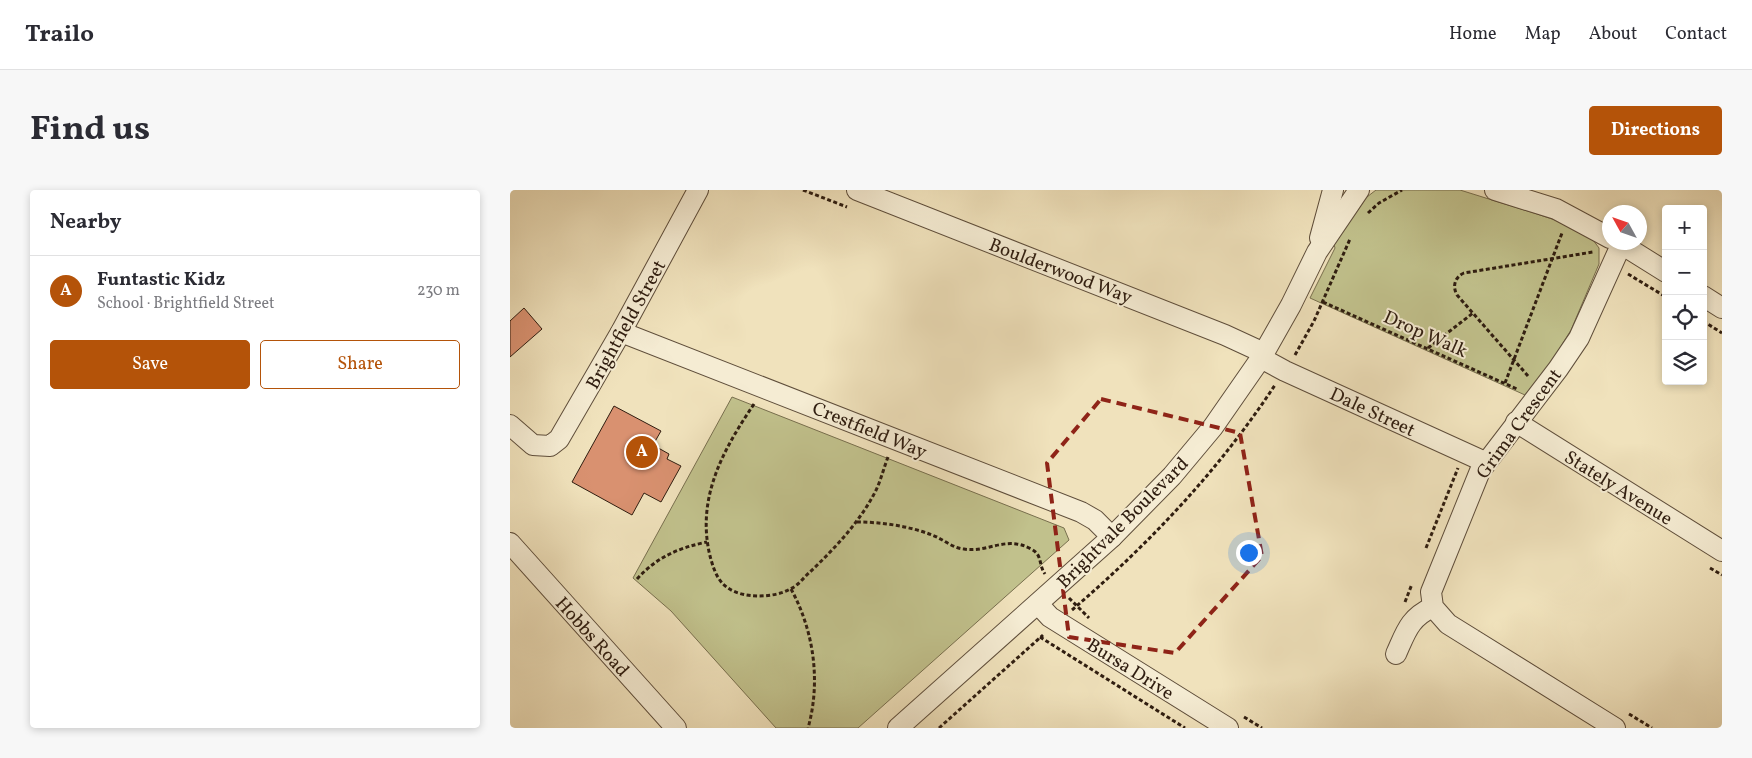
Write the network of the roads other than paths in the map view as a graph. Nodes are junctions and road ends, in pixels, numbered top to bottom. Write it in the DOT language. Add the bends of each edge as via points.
graph roads {
  1 [pos="698,190"];
  2 [pos="857,190"];
  3 [pos="1333,190"];
  4 [pos="1359,190"];
  5 [pos="1494,190"];
  6 [pos="1602,234"];
  7 [pos="1614,250"];
  8 [pos="1629,250"];
  9 [pos="1316,252"];
  10 [pos="1662,270"];
  11 [pos="1707,299"];
  12 [pos="1722,308"];
  13 [pos="621,332"];
  14 [pos="1262,355"];
  15 [pos="1516,422"];
  16 [pos="510,425"];
  17 [pos="1485,462"];
  18 [pos="1112,537"];
  19 [pos="510,543"];
  20 [pos="1722,551"];
  21 [pos="1038,604"];
  22 [pos="1434,607"];
  23 [pos="1396,654"];
  24 [pos="1621,720"];
  25 [pos="676,728"];
  26 [pos="898,728"];
  27 [pos="1228,728"];
  1 -- 13 [label="street, Brightfield Street"];
  2 -- 14 [label="street, Boulderwood Way" via="1225,335"];
  3 -- 9 [label="street, Brightvale Boulevard"];
  4 -- 9 [label="street, Brightvale Boulevard"];
  5 -- 6 [label="street" via="1556,209"];
  7 -- 15 [label="street, Grima Crescent" via="1579,338"];
  8 -- 10 [label="street"];
  9 -- 14 [label="street, Brightvale Boulevard"];
  11 -- 12 [label="street"];
  13 -- 16 [label="street, Brightfield Street" via="565,430 554,443 542,447 533,445"];
  13 -- 18 [label="street, Crestfield Way" via="1081,512 1095,520"];
  14 -- 17 [label="street, Dale Street" via="1285,371"];
  14 -- 18 [label="street, Brightvale Boulevard" via="1190,455"];
  15 -- 17 [label="street, Grima Crescent"];
  15 -- 20 [label="street, Stately Avenue"];
  17 -- 22 [label="street, Grima Crescent" via="1433,584 1431,599"];
  18 -- 21 [label="street, Brightvale Boulevard"];
  19 -- 25 [label="street, Hobbs Road"];
  21 -- 26 [label="street, Brightvale Boulevard"];
  21 -- 27 [label="street, Bursa Drive" via="1050,617"];
  22 -- 23 [label="street" via="1422,612 1409,624"];
  22 -- 24 [label="street" via="1448,624"];
}
